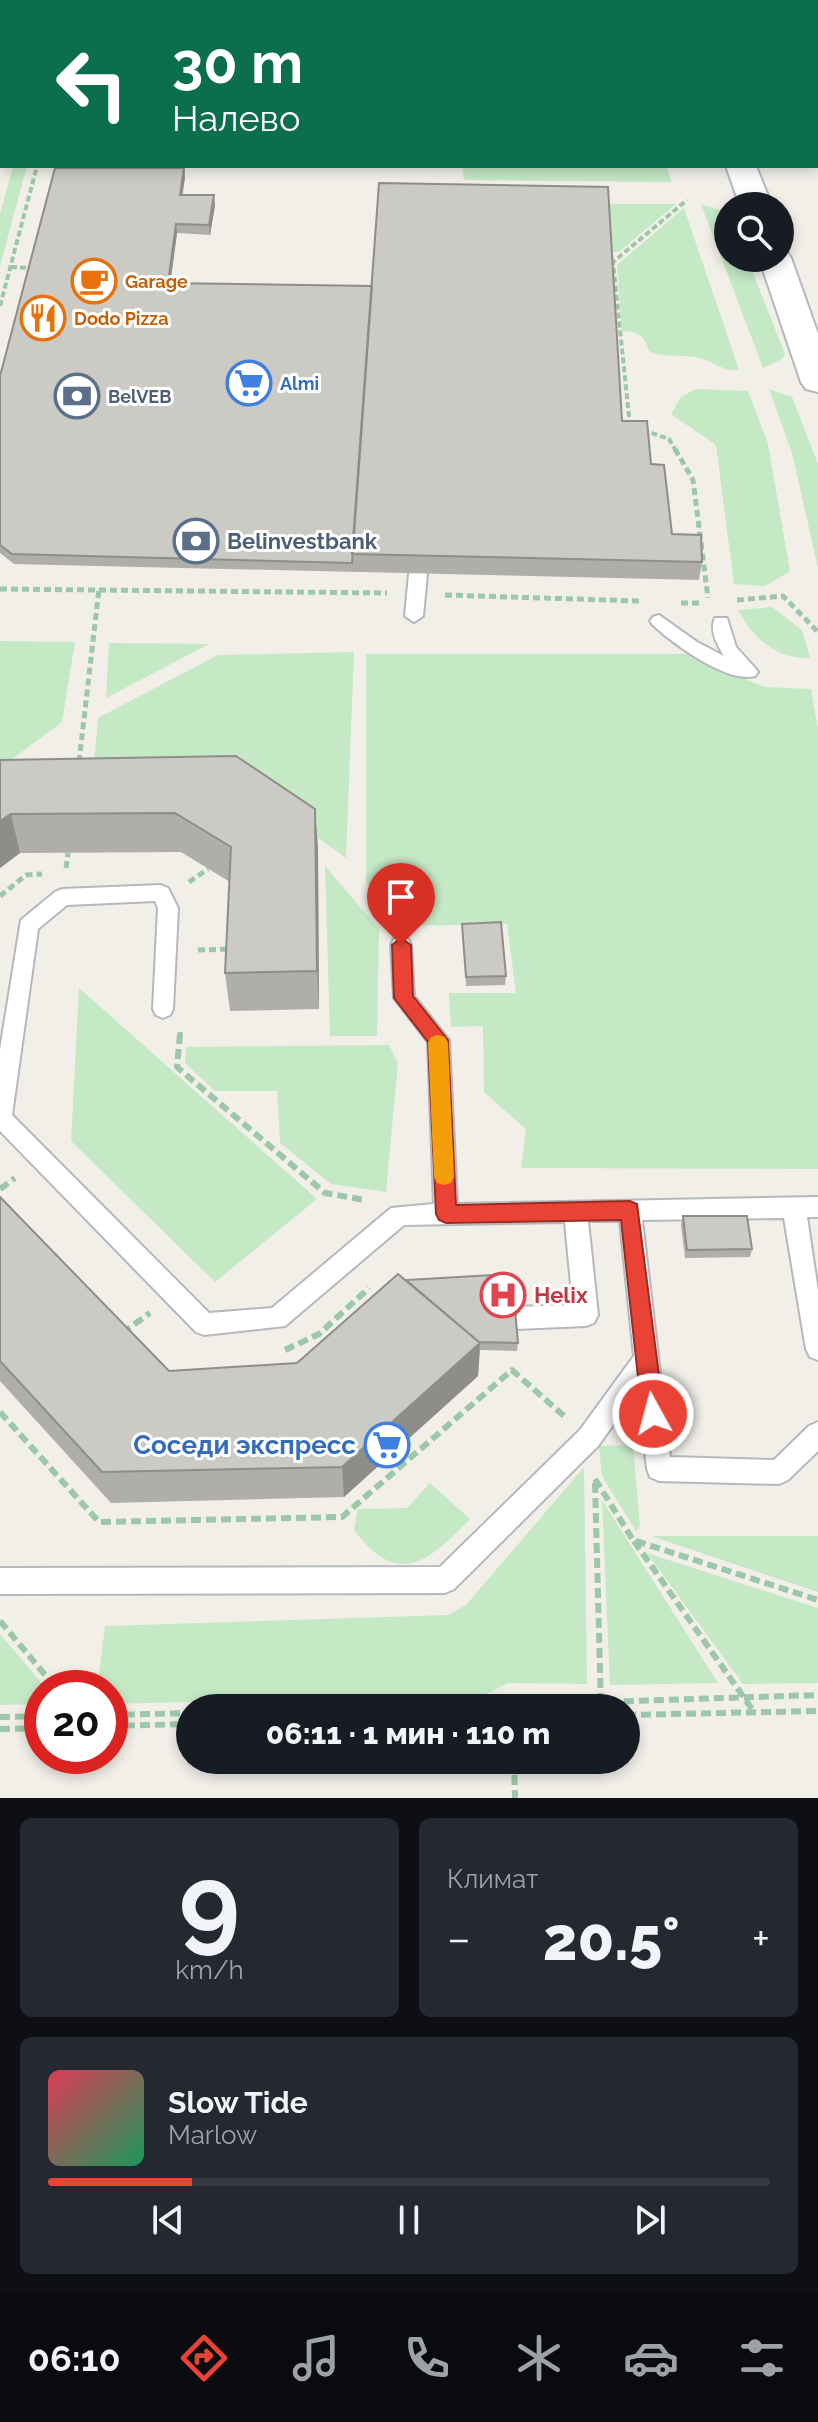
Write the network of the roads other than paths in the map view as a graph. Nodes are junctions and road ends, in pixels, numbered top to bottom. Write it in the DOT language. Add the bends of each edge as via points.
graph roads {
  1 [pos="742,168"];
  2 [pos="751,192"];
  3 [pos="780,272"];
  4 [pos="818,382"];
  5 [pos="418,574"];
  6 [pos="414,616"];
  7 [pos="659,621"];
  8 [pos="721,622"];
  9 [pos="401,945"];
  10 [pos="163,1009"];
  11 [pos="806,1207"];
  12 [pos="630,1210"];
  13 [pos="577,1212"];
  14 [pos="446,1214"];
  15 [pos="515,1318"];
  16 [pos="818,1349"];
  17 [pos="646,1360"];
  18 [pos="818,1434"];
  19 [pos="0,1581"];
  1 -- 2 [label="street"];
  3 -- 4 [label="street"];
  5 -- 6 [label="lane"];
  7 -- 8 [label="lane" via="684,644 749,672 729,653"];
  9 -- 14 [label="lane" via="404,998 438,1040"];
  10 -- 14 [label="lane" via="168,908 161,893 62,897 28,926 1,1118 204,1324 277,1318 399,1215"];
  11 -- 12 [label="lane"];
  11 -- 16 [label="lane" via="804,1279"];
  12 -- 13 [label="lane"];
  12 -- 17 [label="lane"];
  13 -- 14 [label="lane"];
  13 -- 15 [label="lane" via="586,1315"];
  17 -- 18 [label="lane" via="659,1469 779,1472"];
  17 -- 19 [label="lane" via="589,1438 445,1580"];
}
